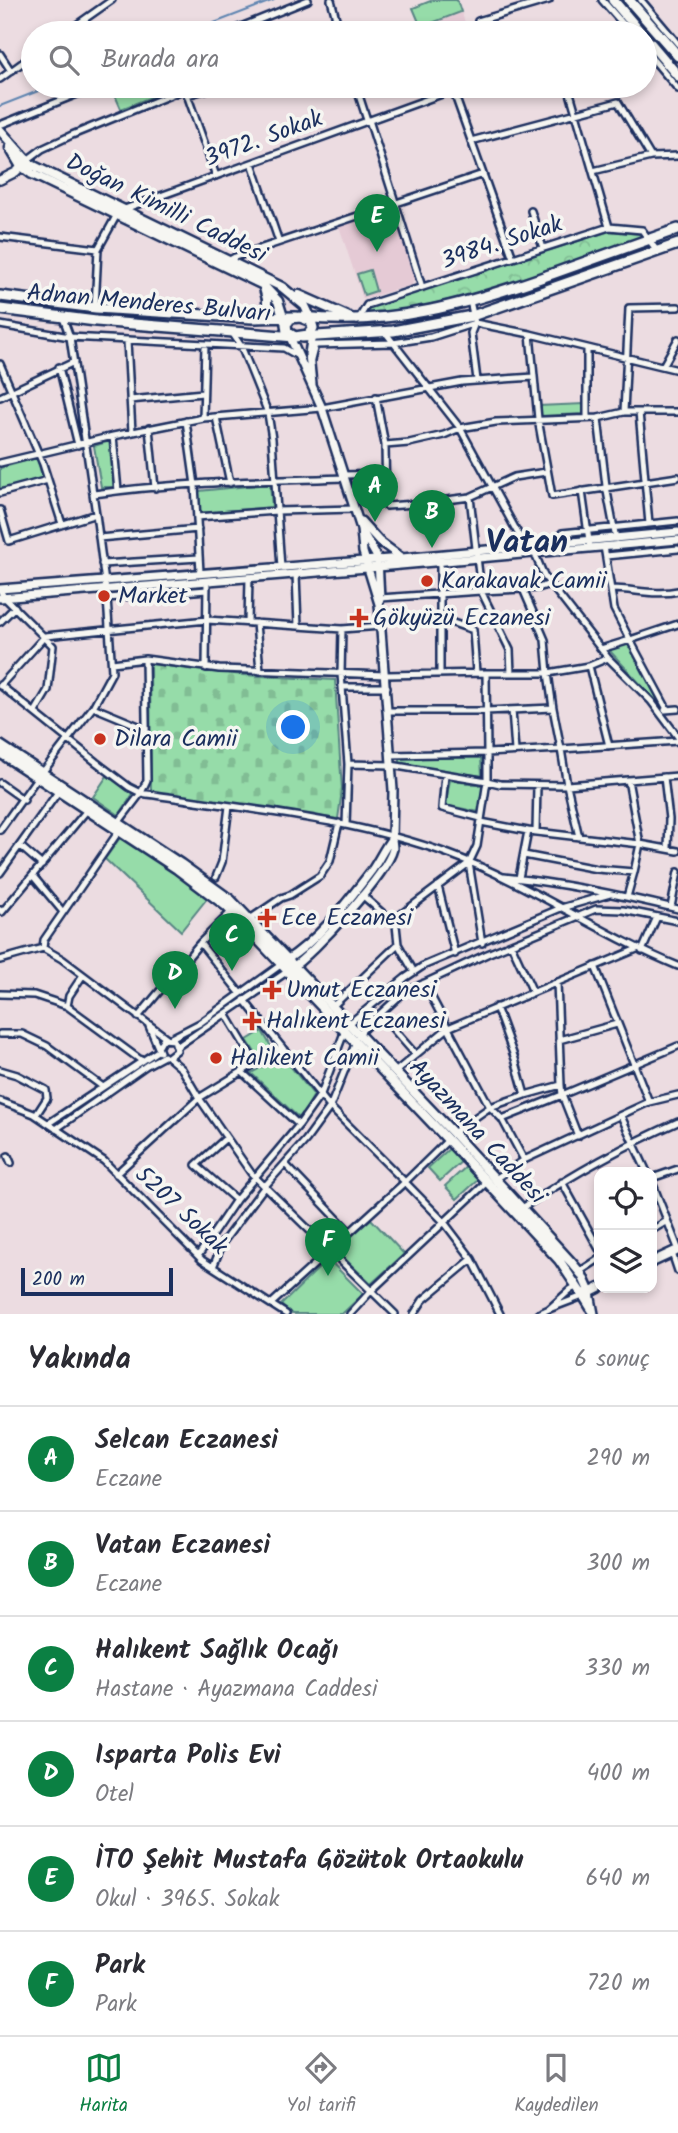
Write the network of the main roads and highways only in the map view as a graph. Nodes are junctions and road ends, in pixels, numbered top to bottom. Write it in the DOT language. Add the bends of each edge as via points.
graph roads {
  1 [pos="613,0"];
  2 [pos="629,0"];
  3 [pos="628,21"];
  4 [pos="647,21"];
  5 [pos="657,32"];
  6 [pos="657,54"];
  7 [pos="678,56"];
  8 [pos="678,76"];
  9 [pos="0,129"];
  10 [pos="678,229"];
  11 [pos="678,244"];
  12 [pos="226,263"];
  13 [pos="262,285"];
  14 [pos="282,287"];
  15 [pos="0,296"];
  16 [pos="0,309"];
  17 [pos="257,318"];
  18 [pos="357,321"];
  19 [pos="299,327"];
  20 [pos="0,745"];
  21 [pos="0,752"];
  22 [pos="40,776"];
  23 [pos="89,808"];
  24 [pos="124,830"];
  25 [pos="289,965"];
  26 [pos="347,1027"];
  27 [pos="357,1037"];
  28 [pos="451,1136"];
  29 [pos="499,1189"];
  30 [pos="676,1250"];
  31 [pos="657,1260"];
  32 [pos="594,1287"];
  33 [pos="584,1290"];
  1 -- 3 [label="main road"];
  2 -- 4 [label="main road"];
  5 -- 7 [label="main road"];
  6 -- 8 [label="main road"];
  9 -- 12 [label="main road, Doğan Kimilli Caddesi" via="24,164"];
  10 -- 18 [label="main road, Adnan Menderes Bulvarı" via="470,301"];
  11 -- 19 [label="main road, Adnan Menderes Bulvarı" via="474,319 384,332"];
  12 -- 13 [label="main road, Doğan Kimilli Caddesi"];
  12 -- 14 [label="main road, Doğan Kimilli Caddesi"];
  13 -- 17 [label="main road" via="267,304"];
  13 -- 19 [label="main road, Doğan Kimilli Caddesi"];
  14 -- 18 [label="main road"];
  14 -- 19 [label="main road, Doğan Kimilli Caddesi" via="305,306"];
  15 -- 17 [label="main road, Adnan Menderes Bulvarı" via="95,308"];
  16 -- 19 [label="main road, Adnan Menderes Bulvarı" via="230,331"];
  17 -- 19 [label="main road, Adnan Menderes Bulvarı"];
  18 -- 19 [label="main road, Adnan Menderes Bulvarı"];
  20 -- 22 [label="main road, Ayazmana Caddesi"];
  21 -- 22 [label="main road, Ayazmana Caddesi"];
  22 -- 23 [label="main road, Ayazmana Caddesi"];
  22 -- 23 [label="main road, Ayazmana Caddesi" via="58,792"];
  23 -- 24 [label="main road, Ayazmana Caddesi"];
  24 -- 25 [label="main road, Ayazmana Caddesi" via="198,883"];
  24 -- 25 [label="main road, Ayazmana Caddesi" via="215,887"];
  25 -- 26 [label="main road, Ayazmana Caddesi"];
  25 -- 26 [label="main road, Ayazmana Caddesi" via="333,1006"];
  26 -- 27 [label="main road, Ayazmana Caddesi"];
  27 -- 28 [label="main road, Ayazmana Caddesi"];
  27 -- 28 [label="main road, Ayazmana Caddesi"];
  28 -- 29 [label="main road, Ayazmana Caddesi"];
  29 -- 33 [label="main road, Ayazmana Caddesi"];
  29 -- 33 [label="main road, Ayazmana Caddesi" via="579,1272"];
  30 -- 31 [label="main road"];
  32 -- 33 [label="main road"];
}
